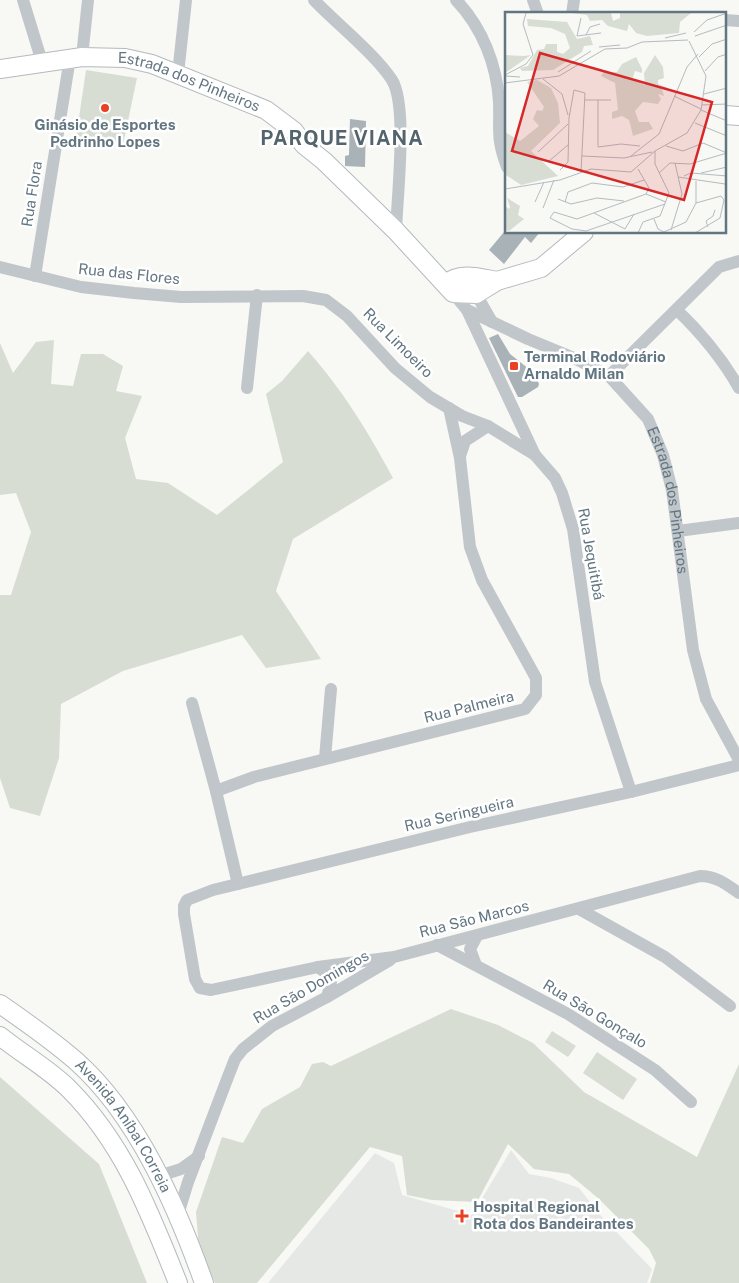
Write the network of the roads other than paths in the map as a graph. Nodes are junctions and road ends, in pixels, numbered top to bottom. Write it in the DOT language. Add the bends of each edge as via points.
graph roads {
  1 [pos="23,0"];
  2 [pos="88,0"];
  3 [pos="186,0"];
  4 [pos="314,0"];
  5 [pos="456,0"];
  6 [pos="533,0"];
  7 [pos="537,12"];
  8 [pos="726,20"];
  9 [pos="739,21"];
  10 [pos="76,58"];
  11 [pos="42,62"];
  12 [pos="0,69"];
  13 [pos="178,74"];
  14 [pos="726,116"];
  15 [pos="739,116"];
  16 [pos="502,131"];
  17 [pos="505,164"];
  18 [pos="396,231"];
  19 [pos="582,234"];
  20 [pos="739,261"];
  21 [pos="0,267"];
  22 [pos="36,276"];
  23 [pos="497,280"];
  24 [pos="454,285"];
  25 [pos="476,294"];
  26 [pos="257,295"];
  27 [pos="467,310"];
  28 [pos="677,310"];
  29 [pos="492,322"];
  30 [pos="609,376"];
  31 [pos="247,388"];
  32 [pos="739,388"];
  33 [pos="449,408"];
  34 [pos="488,426"];
  35 [pos="535,455"];
  36 [pos="460,458"];
  37 [pos="739,523"];
  38 [pos="678,531"];
  39 [pos="331,689"];
  40 [pos="192,703"];
  41 [pos="325,758"];
  42 [pos="739,760"];
  43 [pos="739,765"];
  44 [pos="216,791"];
  45 [pos="631,792"];
  46 [pos="238,884"];
  47 [pos="739,893"];
  48 [pos="579,909"];
  49 [pos="477,936"];
  50 [pos="437,945"];
  51 [pos="394,957"];
  52 [pos="476,965"];
  53 [pos="318,967"];
  54 [pos="211,990"];
  55 [pos="327,997"];
  56 [pos="0,1004"];
  57 [pos="730,1006"];
  58 [pos="0,1036"];
  59 [pos="691,1102"];
  60 [pos="199,1156"];
  61 [pos="158,1176"];
  62 [pos="177,1218"];
  63 [pos="178,1283"];
  64 [pos="204,1283"];
  1 -- 11 [label="street"];
  2 -- 10 [label="street, Rua Flora"];
  3 -- 13 [label="street"];
  4 -- 18 [label="street" via="392,80 400,100"];
  5 -- 16 [label="street" via="477,27 490,54"];
  6 -- 7 [label="street"];
  8 -- 9 [label="street"];
  10 -- 11 [label="main road, Estrada dos Pinheiros"];
  10 -- 13 [label="main road, Estrada dos Pinheiros" via="125,58"];
  10 -- 22 [label="street, Rua Flora"];
  11 -- 12 [label="main road, Estrada dos Pinheiros"];
  13 -- 18 [label="main road, Estrada dos Pinheiros" via="266,110 294,131 304,145"];
  14 -- 15 [label="main road"];
  16 -- 17 [label="street" via="500,148"];
  18 -- 24 [label="main road, Estrada dos Pinheiros" via="432,270"];
  19 -- 23 [label="main road" via="541,268"];
  20 -- 28 [label="street" via="719,267"];
  21 -- 22 [label="street, Rua das Flores"];
  22 -- 26 [label="street, Rua das Flores" via="81,287 134,293"];
  23 -- 24 [label="main road"];
  23 -- 25 [label="main road"];
  24 -- 25 [label="main road"];
  24 -- 27 [label="street, Estrada dos Pinheiros"];
  25 -- 29 [label="street"];
  26 -- 31 [label="street"];
  26 -- 33 [label="street, Rua Limoeiro" via="326,300 347,316 412,383"];
  27 -- 29 [label="street, Estrada dos Pinheiros"];
  27 -- 35 [label="street, Rua Jequitibá"];
  28 -- 30 [label="street"];
  28 -- 32 [label="street" via="723,361"];
  29 -- 30 [label="street, Estrada dos Pinheiros"];
  30 -- 38 [label="street, Estrada dos Pinheiros" via="639,406 653,429 672,490"];
  33 -- 34 [label="street, Rua Limoeiro"];
  33 -- 36 [label="street, Rua Palmeira"];
  34 -- 35 [label="street, Rua Limoeiro"];
  34 -- 36 [label="street" via="465,442"];
  35 -- 45 [label="street, Rua Jequitibá" via="555,478 573,529 596,682"];
  36 -- 41 [label="street, Rua Palmeira" via="470,547 482,580 536,678 536,695 525,709"];
  37 -- 38 [label="street"];
  38 -- 42 [label="street, Estrada dos Pinheiros" via="697,666 706,699"];
  39 -- 41 [label="street"];
  40 -- 44 [label="street"];
  41 -- 44 [label="street, Rua Palmeira"];
  43 -- 45 [label="street, Rua Seringueira"];
  44 -- 46 [label="street"];
  45 -- 46 [label="street, Rua Seringueira" via="476,825"];
  46 -- 54 [label="street, Rua Seringueira" via="198,895 184,906 195,980 200,988"];
  47 -- 48 [label="street, Rua São Marcos" via="720,880 700,876"];
  48 -- 49 [label="street, Rua São Marcos"];
  48 -- 57 [label="street" via="665,957"];
  49 -- 50 [label="street, Rua São Marcos"];
  49 -- 52 [label="street" via="470,949"];
  50 -- 51 [label="street, Rua São Marcos"];
  50 -- 52 [label="street, Rua São Gonçalo"];
  51 -- 53 [label="street, Rua São Marcos"];
  51 -- 55 [label="street, Rua São Domingos"];
  52 -- 59 [label="street, Rua São Gonçalo" via="568,1014 655,1070"];
  53 -- 54 [label="street, Rua São Marcos"];
  53 -- 55 [label="street" via="330,978 331,989"];
  55 -- 60 [label="street, Rua São Domingos" via="272,1026 243,1049"];
  56 -- 61 [label="main road, Avenida Aníbal Correia" via="76,1061 105,1090 135,1131"];
  58 -- 63 [label="main road, Avenida Aníbal Correia" via="68,1088 102,1125 129,1168"];
  60 -- 61 [label="street" via="181,1169"];
  60 -- 62 [label="street, Rua São Domingos"];
  61 -- 62 [label="main road, Avenida Aníbal Correia"];
  62 -- 64 [label="main road, Avenida Aníbal Correia"];
}
